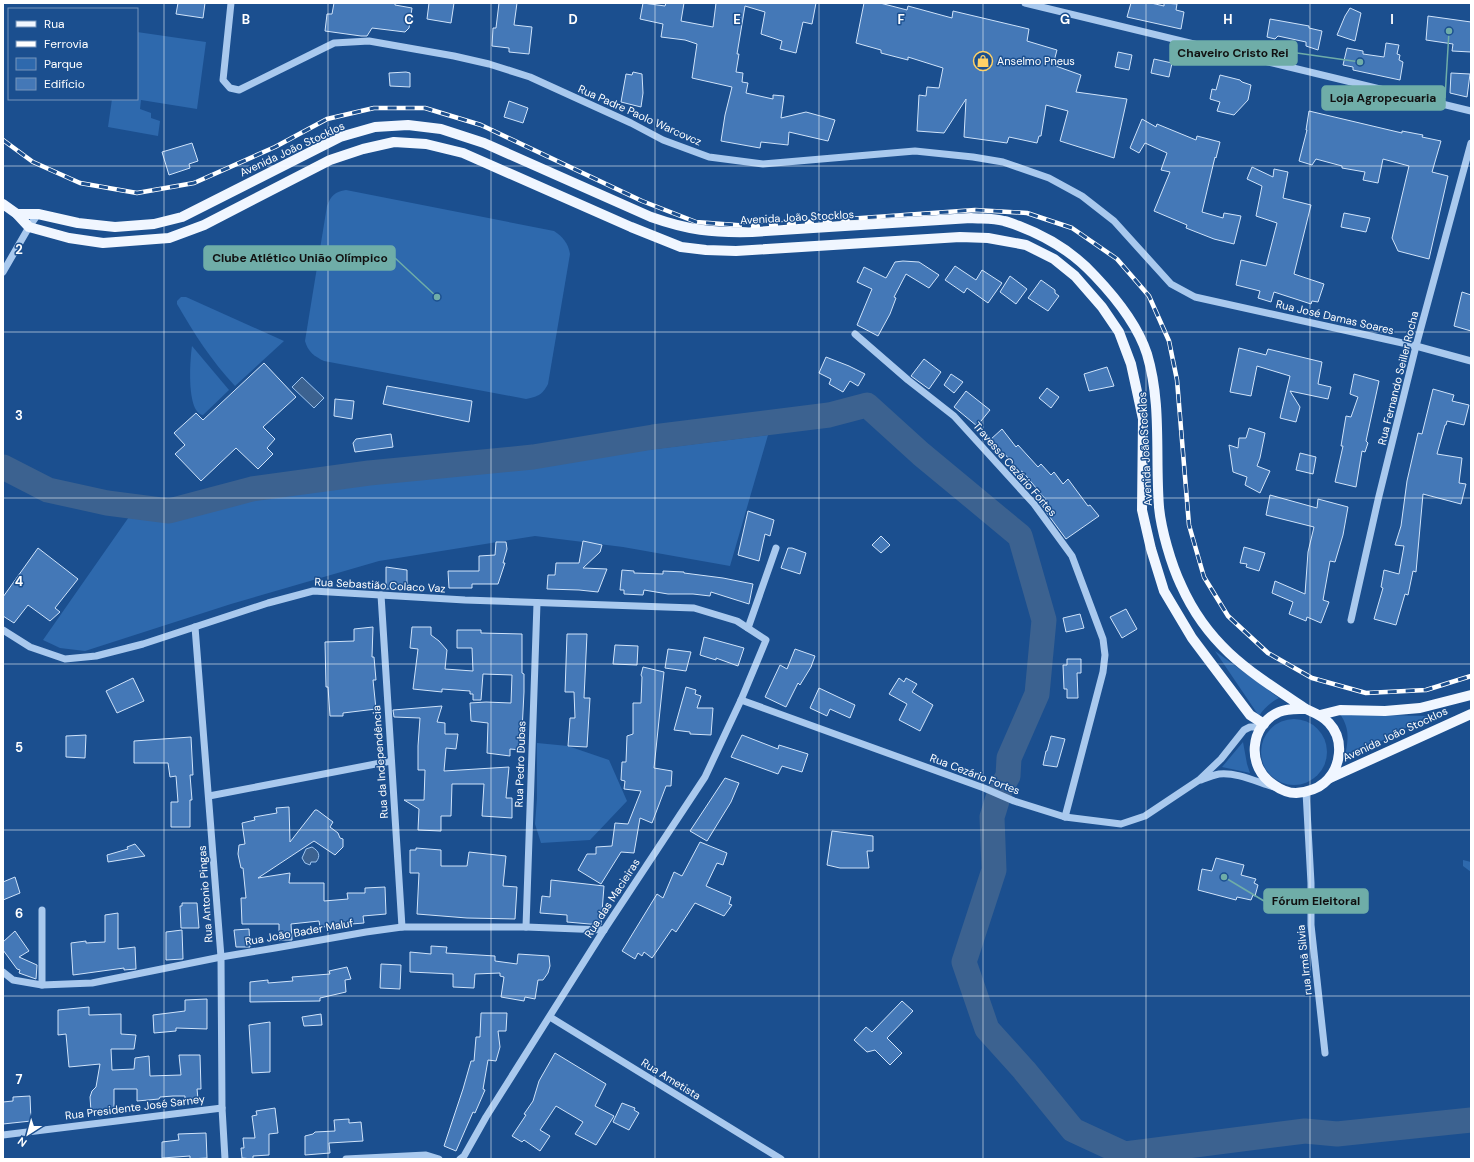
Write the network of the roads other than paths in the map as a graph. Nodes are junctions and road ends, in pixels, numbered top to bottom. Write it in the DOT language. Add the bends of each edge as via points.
graph roads {
  1 [pos="230,3"];
  2 [pos="1025,3"];
  3 [pos="1471,111"];
  4 [pos="1471,143"];
  5 [pos="3,204"];
  6 [pos="17,214"];
  7 [pos="38,214"];
  8 [pos="29,226"];
  9 [pos="3,272"];
  10 [pos="1195,297"];
  11 [pos="855,334"];
  12 [pos="1416,346"];
  13 [pos="1471,361"];
  14 [pos="776,548"];
  15 [pos="380,595"];
  16 [pos="537,603"];
  17 [pos="1351,620"];
  18 [pos="195,627"];
  19 [pos="748,628"];
  20 [pos="3,630"];
  21 [pos="766,640"];
  22 [pos="1471,695"];
  23 [pos="741,700"];
  24 [pos="1306,709"];
  25 [pos="1471,714"];
  26 [pos="1320,715"];
  27 [pos="1263,726"];
  28 [pos="391,761"];
  29 [pos="1330,778"];
  30 [pos="1198,780"];
  31 [pos="1282,790"];
  32 [pos="1306,792"];
  33 [pos="209,796"];
  34 [pos="1065,817"];
  35 [pos="42,910"];
  36 [pos="402,927"];
  37 [pos="526,927"];
  38 [pos="604,930"];
  39 [pos="221,956"];
  40 [pos="3,972"];
  41 [pos="42,985"];
  42 [pos="550,1017"];
  43 [pos="1325,1053"];
  44 [pos="222,1108"];
  45 [pos="3,1134"];
  46 [pos="225,1159"];
  47 [pos="346,1159"];
  48 [pos="439,1159"];
  49 [pos="460,1159"];
  50 [pos="781,1159"];
  1 -- 10 [label="street, Rua Padre Paolo Warcovcz" via="223,80 230,88 239,90 334,43 369,40 489,64 530,77 663,140 709,157 763,164 915,151 1003,162 1049,178 1082,196 1114,221 1171,284"];
  2 -- 3 [label="street"];
  4 -- 12 [label="street, Rua Fernando Seiller Rocha"];
  5 -- 6 [label="main road, Avenida João Stocklos"];
  6 -- 7 [label="main road, Avenida João Stocklos"];
  6 -- 8 [label="main road, Avenida João Stocklos"];
  7 -- 8 [label="street"];
  7 -- 24 [label="main road, Avenida João Stocklos" via="78,223 116,227 154,224 182,217 340,137 375,127 408,126 441,129 484,143 651,217 699,231 752,232 971,218 1004,221 1034,232 1064,248 1104,285 1132,324 1146,353 1157,410 1159,508 1180,584 1192,607 1206,628 1233,658"];
  8 -- 9 [label="street"];
  8 -- 27 [label="main road, Avenida João Stocklos" via="69,238 103,243 169,238 204,225 330,160 394,142 426,144 463,153 681,247 736,251 960,237 988,238 1026,245 1054,259 1075,276 1102,307 1119,332 1131,364 1144,419 1142,510 1164,591 1188,633 1208,661 1250,715"];
  10 -- 12 [label="street, Rua José Damas Soares"];
  11 -- 34 [label="street, Travessa Cezário Fortes" via="954,416 1034,504 1072,556 1103,639 1104,655 1103,672"];
  12 -- 13 [label="street, Rua José Damas Soares"];
  12 -- 17 [label="street, Rua Fernando Seiller Rocha"];
  14 -- 19 [label="street"];
  15 -- 16 [label="street, Rua Sebastião Colaco Vaz"];
  15 -- 18 [label="street, Rua Sebastião Colaco Vaz" via="313,591"];
  15 -- 28 [label="street, Rua da Independência"];
  16 -- 19 [label="street, Rua Sebastião Colaco Vaz" via="694,608 737,621"];
  16 -- 37 [label="street, Rua Pedro Dubas"];
  18 -- 20 [label="street, Rua Sebastião Colaco Vaz" via="96,656 65,659 30,648"];
  18 -- 33 [label="street, Rua Antonio Pingas"];
  19 -- 21 [label="street, Rua Sebastião Colaco Vaz"];
  21 -- 23 [label="street, Rua das Macieiras"];
  22 -- 26 [label="main road, Avenida João Stocklos" via="1420,708 1385,711 1340,710"];
  23 -- 34 [label="street, Rua Cezário Fortes" via="1014,801"];
  23 -- 38 [label="street, Rua das Macieiras" via="705,777"];
  24 -- 26 [label="main road, Avenida João Stocklos"];
  24 -- 27 [label="main road, Avenida João Stocklos" via="1293,708 1279,712"];
  25 -- 29 [label="main road, Avenida João Stocklos"];
  26 -- 29 [label="main road, Avenida João Stocklos" via="1330,724 1337,737 1340,751 1337,765"];
  27 -- 30 [label="street, Rua Cezário Fortes" via="1244,730 1221,759"];
  27 -- 31 [label="main road, Avenida João Stocklos" via="1255,743 1254,757 1267,781"];
  28 -- 33 [label="street"];
  28 -- 36 [label="street, Rua da Independência"];
  29 -- 32 [label="main road, Avenida João Stocklos" via="1319,787"];
  30 -- 31 [label="street, Rua Cezário Fortes" via="1219,774 1230,774"];
  30 -- 34 [label="street, Rua Cezário Fortes" via="1145,816 1121,824"];
  31 -- 32 [label="main road, Avenida João Stocklos" via="1291,793"];
  32 -- 43 [label="street, rua Irmã Silvia" via="1311,925"];
  33 -- 39 [label="street, Rua Antonio Pingas"];
  35 -- 41 [label="street"];
  36 -- 37 [label="street, Rua João Bader Maluf"];
  36 -- 39 [label="street, Rua João Bader Maluf"];
  37 -- 38 [label="street, Rua João Bader Maluf"];
  38 -- 42 [label="street, Rua das Macieiras"];
  39 -- 41 [label="street, Rua João Bader Maluf" via="92,983"];
  39 -- 44 [label="street, Rua Antonio Pingas"];
  40 -- 41 [label="street, Rua João Bader Maluf" via="13,980"];
  42 -- 49 [label="street, Rua das Macieiras"];
  42 -- 50 [label="street, Rua Ametista"];
  44 -- 45 [label="street, Rua Presidente José Sarney"];
  44 -- 46 [label="street, Rua Antonio Pingas"];
  47 -- 48 [label="street" via="426,1155"];
}
